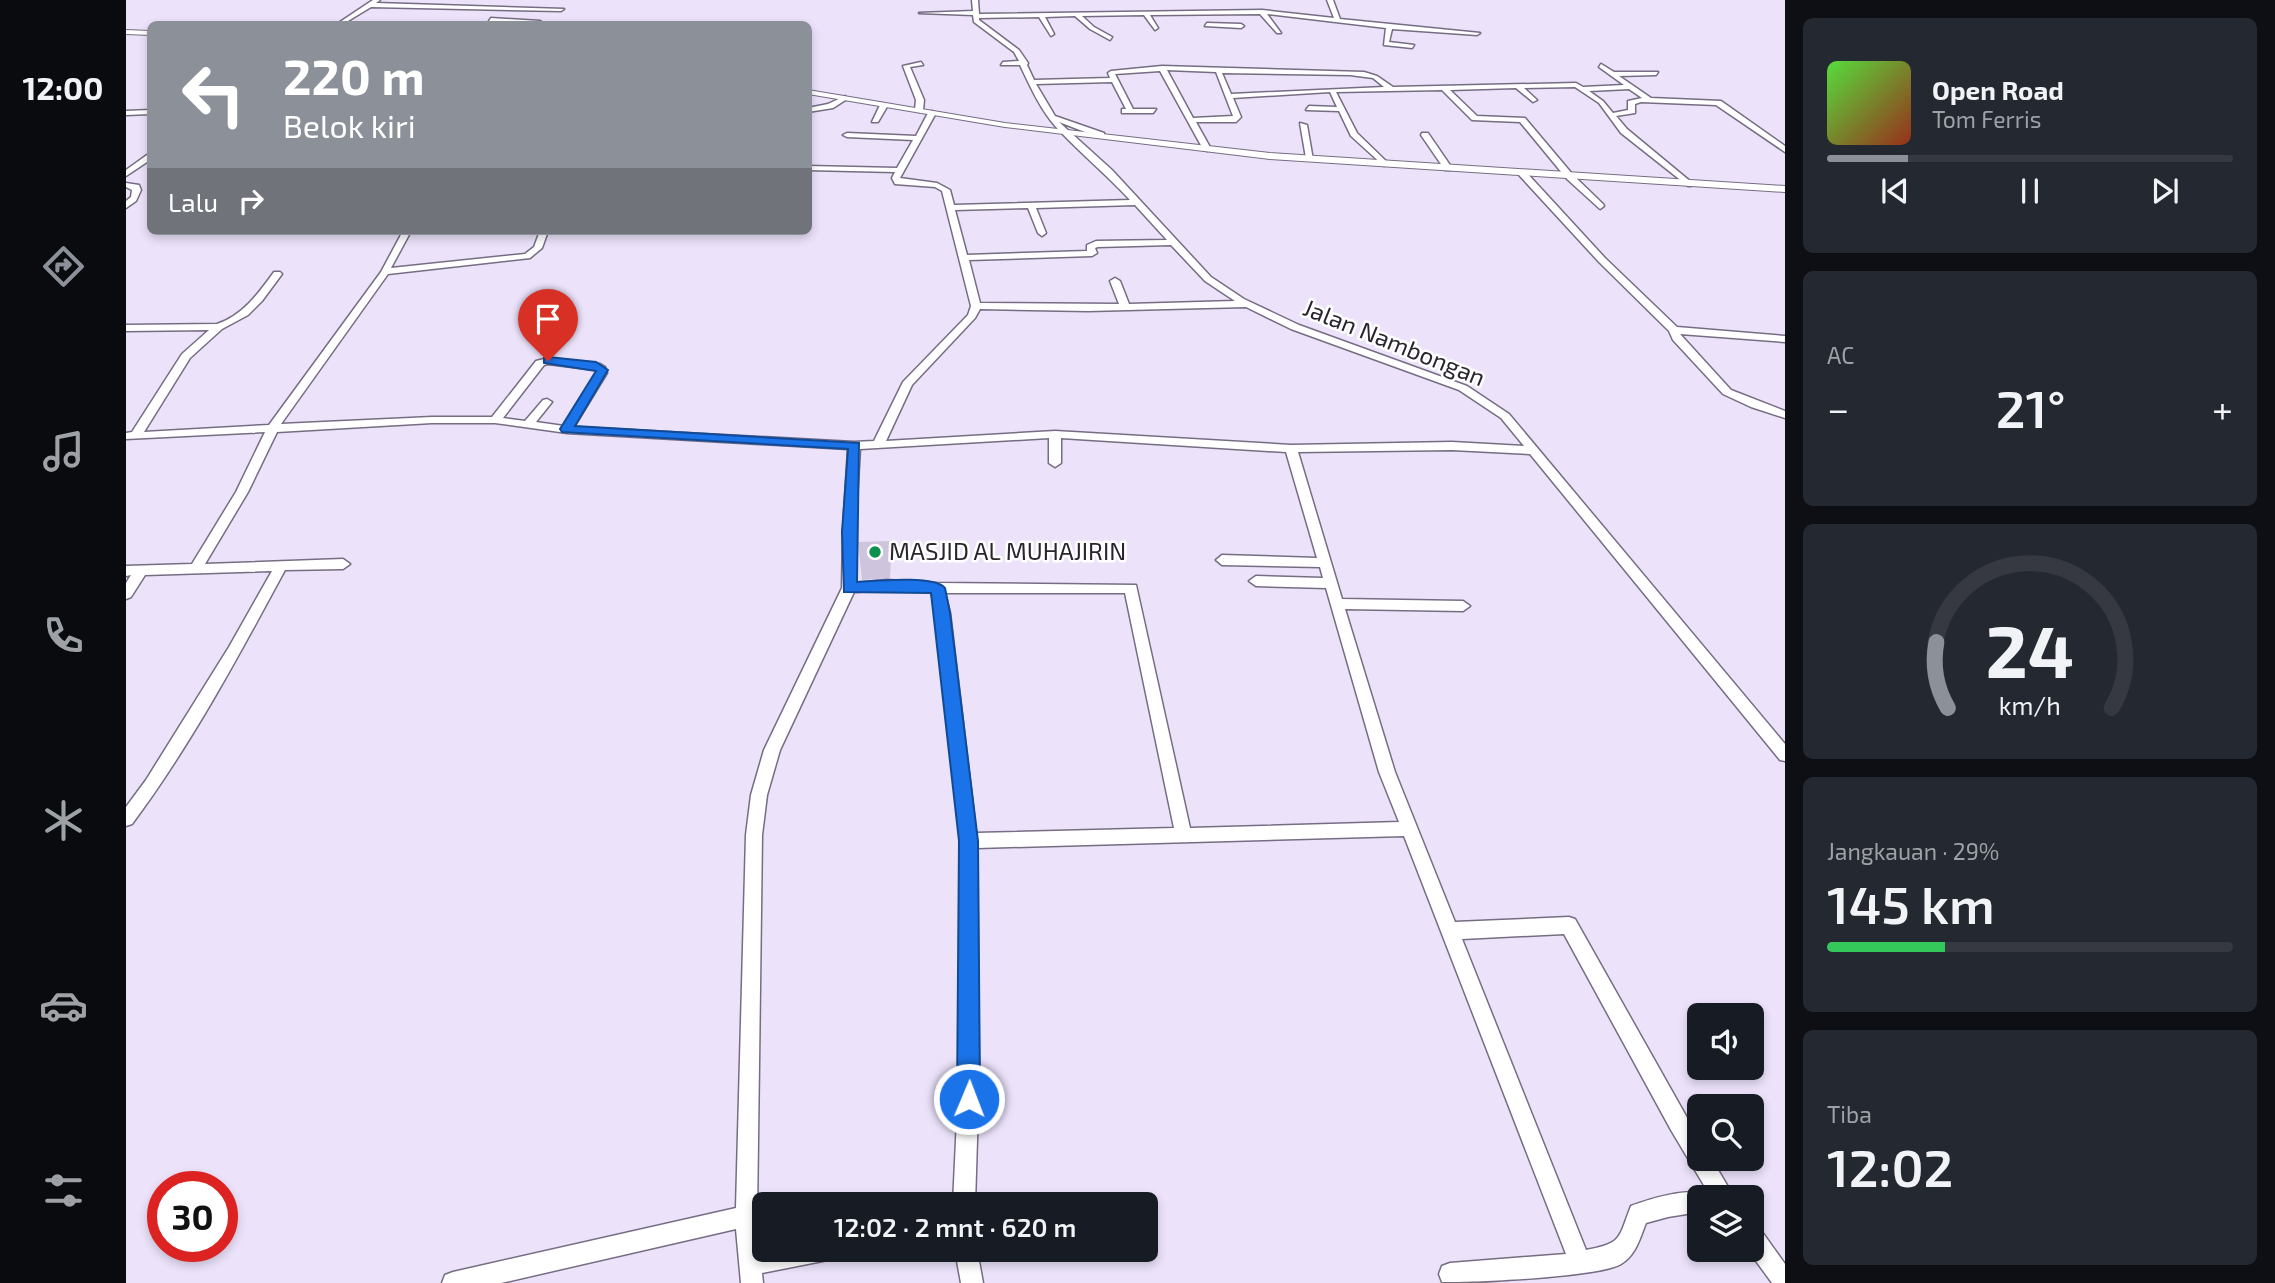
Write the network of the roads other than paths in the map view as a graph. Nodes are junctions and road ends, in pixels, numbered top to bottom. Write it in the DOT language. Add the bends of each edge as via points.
graph roads {
  1 [pos="377,0"];
  2 [pos="429,0"];
  3 [pos="975,0"];
  4 [pos="1330,0"];
  5 [pos="568,2"];
  6 [pos="370,5"];
  7 [pos="421,6"];
  8 [pos="506,7"];
  9 [pos="561,9"];
  10 [pos="1202,12"];
  11 [pos="1262,12"];
  12 [pos="922,13"];
  13 [pos="1145,13"];
  14 [pos="1076,14"];
  15 [pos="975,15"];
  16 [pos="1041,15"];
  17 [pos="1337,19"];
  18 [pos="345,21"];
  19 [pos="490,21"];
  20 [pos="543,21"];
  21 [pos="1207,24"];
  22 [pos="1241,26"];
  23 [pos="1389,26"];
  24 [pos="1154,29"];
  25 [pos="126,32"];
  26 [pos="1211,32"];
  27 [pos="1279,32"];
  28 [pos="147,33"];
  29 [pos="1477,33"];
  30 [pos="1051,34"];
  31 [pos="1110,38"];
  32 [pos="1412,47"];
  33 [pos="1025,63"];
  34 [pos="921,64"];
  35 [pos="1003,64"];
  36 [pos="1601,66"];
  37 [pos="1162,68"];
  38 [pos="1218,70"];
  39 [pos="1316,72"];
  40 [pos="1656,73"];
  41 [pos="1612,74"];
  42 [pos="1114,80"];
  43 [pos="1031,82"];
  44 [pos="1517,86"];
  45 [pos="1630,87"];
  46 [pos="1390,88"];
  47 [pos="1444,88"];
  48 [pos="1582,89"];
  49 [pos="1332,90"];
  50 [pos="812,93"];
  51 [pos="1230,96"];
  52 [pos="845,98"];
  53 [pos="1533,100"];
  54 [pos="1649,100"];
  55 [pos="884,105"];
  56 [pos="1309,108"];
  57 [pos="812,109"];
  58 [pos="1339,109"];
  59 [pos="919,110"];
  60 [pos="1153,111"];
  61 [pos="147,112"];
  62 [pos="126,113"];
  63 [pos="932,113"];
  64 [pos="1613,115"];
  65 [pos="1053,118"];
  66 [pos="875,120"];
  67 [pos="1191,120"];
  68 [pos="1303,125"];
  69 [pos="1065,132"];
  70 [pos="847,135"];
  71 [pos="1101,135"];
  72 [pos="1425,135"];
  73 [pos="918,138"];
  74 [pos="1207,149"];
  75 [pos="1785,150"];
  76 [pos="1310,158"];
  77 [pos="147,162"];
  78 [pos="1384,164"];
  79 [pos="812,168"];
  80 [pos="1448,168"];
  81 [pos="901,170"];
  82 [pos="1522,173"];
  83 [pos="126,174"];
  84 [pos="1569,174"];
  85 [pos="1688,184"];
  86 [pos="126,185"];
  87 [pos="1785,189"];
  88 [pos="1136,202"];
  89 [pos="126,205"];
  90 [pos="1600,206"];
  91 [pos="1032,207"];
  92 [pos="950,208"];
  93 [pos="1042,233"];
  94 [pos="405,235"];
  95 [pos="543,235"];
  96 [pos="1175,242"];
  97 [pos="962,258"];
  98 [pos="385,272"];
  99 [pos="277,274"];
  100 [pos="1115,281"];
  101 [pos="1248,304"];
  102 [pos="976,306"];
  103 [pos="1125,307"];
  104 [pos="218,327"];
  105 [pos="126,328"];
  106 [pos="1674,330"];
  107 [pos="1785,339"];
  108 [pos="547,402"];
  109 [pos="1785,415"];
  110 [pos="495,419"];
  111 [pos="528,424"];
  112 [pos="273,428"];
  113 [pos="567,429"];
  114 [pos="1055,434"];
  115 [pos="131,436"];
  116 [pos="879,443"];
  117 [pos="854,446"];
  118 [pos="1291,449"];
  119 [pos="1531,450"];
  120 [pos="1055,463"];
  121 [pos="1222,560"];
  122 [pos="1325,563"];
  123 [pos="343,564"];
  124 [pos="281,566"];
  125 [pos="197,567"];
  126 [pos="126,570"];
  127 [pos="141,572"];
  128 [pos="1256,582"];
  129 [pos="1331,583"];
  130 [pos="849,588"];
  131 [pos="937,588"];
  132 [pos="126,594"];
  133 [pos="1337,604"];
  134 [pos="1463,606"];
  135 [pos="1785,755"];
  136 [pos="126,818"];
  137 [pos="1408,829"];
  138 [pos="1182,833"];
  139 [pos="969,841"];
  140 [pos="1449,931"];
  141 [pos="1716,1185"];
  142 [pos="964,1192"];
  143 [pos="1687,1204"];
  144 [pos="746,1216"];
  145 [pos="1764,1254"];
  146 [pos="790,1262"];
  147 [pos="968,1262"];
  148 [pos="1580,1262"];
  149 [pos="751,1274"];
  150 [pos="1450,1274"];
  151 [pos="453,1283"];
  152 [pos="972,1283"];
  153 [pos="1785,1283"];
  1 -- 6 [label="street"];
  2 -- 7 [label="street"];
  3 -- 15 [label="street"];
  4 -- 17 [label="street"];
  5 -- 9 [label="street"];
  6 -- 7 [label="street"];
  6 -- 18 [label="street"];
  7 -- 8 [label="street"];
  8 -- 9 [label="street"];
  8 -- 19 [label="street"];
  9 -- 20 [label="street"];
  10 -- 11 [label="street"];
  10 -- 13 [label="street"];
  10 -- 21 [label="street"];
  11 -- 17 [label="street"];
  11 -- 27 [label="street"];
  12 -- 15 [label="street"];
  13 -- 14 [label="street"];
  13 -- 24 [label="street"];
  14 -- 16 [label="street"];
  14 -- 31 [label="street"];
  15 -- 16 [label="street"];
  15 -- 33 [label="street" via="980,26 1011,45"];
  16 -- 30 [label="street"];
  17 -- 23 [label="street"];
  21 -- 22 [label="street"];
  21 -- 26 [label="street"];
  23 -- 29 [label="street"];
  23 -- 32 [label="street" via="1386,44"];
  25 -- 28 [label="street"];
  33 -- 35 [label="street"];
  33 -- 43 [label="street, Jalan Nambongan"];
  34 -- 59 [label="street" via="906,66 920,100"];
  36 -- 41 [label="street"];
  37 -- 38 [label="street"];
  37 -- 42 [label="street" via="1111,74"];
  37 -- 67 [label="street"];
  38 -- 39 [label="street"];
  38 -- 51 [label="street"];
  39 -- 46 [label="street" via="1369,74"];
  39 -- 49 [label="street"];
  40 -- 41 [label="street"];
  41 -- 45 [label="street"];
  42 -- 43 [label="street"];
  42 -- 60 [label="street" via="1127,111"];
  43 -- 65 [label="street, Jalan Nambongan"];
  44 -- 47 [label="street"];
  44 -- 48 [label="street" via="1576,85"];
  44 -- 53 [label="street"];
  45 -- 48 [label="street"];
  45 -- 54 [label="street"];
  46 -- 47 [label="street"];
  46 -- 49 [label="street"];
  47 -- 84 [label="street" via="1475,118 1522,120"];
  48 -- 64 [label="street"];
  49 -- 51 [label="street"];
  49 -- 58 [label="street"];
  50 -- 52 [label="street"];
  51 -- 67 [label="street" via="1236,120"];
  52 -- 55 [label="street"];
  52 -- 57 [label="street"];
  54 -- 64 [label="street" via="1633,102 1632,111"];
  54 -- 75 [label="street" via="1726,105"];
  55 -- 59 [label="street"];
  55 -- 66 [label="street"];
  56 -- 58 [label="street"];
  58 -- 78 [label="street" via="1354,134"];
  59 -- 63 [label="street"];
  61 -- 62 [label="street"];
  63 -- 69 [label="street"];
  63 -- 73 [label="street"];
  64 -- 85 [label="street" via="1624,131"];
  65 -- 69 [label="street, Jalan Nambongan"];
  65 -- 71 [label="street"];
  67 -- 74 [label="street"];
  68 -- 76 [label="street"];
  69 -- 71 [label="street"];
  69 -- 88 [label="street, Jalan Nambongan"];
  70 -- 73 [label="street"];
  71 -- 74 [label="street"];
  72 -- 80 [label="street"];
  73 -- 81 [label="street"];
  74 -- 76 [label="street"];
  76 -- 78 [label="street"];
  77 -- 83 [label="street"];
  78 -- 80 [label="street"];
  79 -- 81 [label="street"];
  80 -- 82 [label="street"];
  81 -- 92 [label="street" via="898,182 944,187"];
  82 -- 84 [label="street"];
  82 -- 106 [label="street"];
  84 -- 85 [label="street"];
  84 -- 90 [label="street"];
  85 -- 87 [label="street"];
  86 -- 89 [label="street" via="136,187 137,192"];
  88 -- 91 [label="street"];
  88 -- 96 [label="street, Jalan Nambongan"];
  91 -- 92 [label="street"];
  91 -- 93 [label="street"];
  92 -- 97 [label="street"];
  94 -- 98 [label="street"];
  95 -- 98 [label="street" via="538,248 527,256"];
  96 -- 97 [label="street" via="1096,244 1090,247 1092,253"];
  96 -- 101 [label="street, Jalan Nambongan" via="1208,279"];
  97 -- 102 [label="street"];
  98 -- 112 [label="street"];
  99 -- 104 [label="street" via="247,313"];
  100 -- 103 [label="street"];
  101 -- 103 [label="street"];
  101 -- 119 [label="street, Jalan Nambongan" via="1295,327 1478,396 1505,416"];
  102 -- 103 [label="street"];
  102 -- 116 [label="street" via="972,316 907,384"];
  104 -- 105 [label="street"];
  104 -- 115 [label="street" via="186,356"];
  106 -- 107 [label="street"];
  106 -- 109 [label="street" via="1727,392"];
  108 -- 111 [label="street"];
  110 -- 111 [label="street"];
  110 -- 112 [label="street"];
  110 -- 113 [label="street" via="540,363 600,367 602,373"];
  111 -- 113 [label="street"];
  112 -- 115 [label="street"];
  112 -- 125 [label="street" via="242,492"];
  113 -- 117 [label="street"];
  114 -- 116 [label="street"];
  114 -- 118 [label="street"];
  114 -- 120 [label="street"];
  116 -- 117 [label="street"];
  117 -- 130 [label="street"];
  118 -- 119 [label="street" via="1452,446"];
  118 -- 122 [label="street"];
  119 -- 135 [label="street, Jalan Nambongan"];
  121 -- 122 [label="street"];
  122 -- 129 [label="street"];
  123 -- 124 [label="street"];
  124 -- 125 [label="street"];
  124 -- 136 [label="street" via="152,785"];
  125 -- 127 [label="street"];
  126 -- 127 [label="street"];
  127 -- 132 [label="street"];
  128 -- 129 [label="street"];
  129 -- 133 [label="street"];
  130 -- 131 [label="street"];
  130 -- 144 [label="street" via="772,750 759,794 754,835"];
  131 -- 138 [label="street" via="1131,588"];
  131 -- 139 [label="street"];
  133 -- 134 [label="street"];
  133 -- 137 [label="street"];
  137 -- 138 [label="street"];
  137 -- 140 [label="street"];
  138 -- 139 [label="street"];
  139 -- 142 [label="street"];
  140 -- 141 [label="street" via="1569,925"];
  140 -- 148 [label="street"];
  143 -- 148 [label="street" via="1639,1214 1626,1246 1614,1256"];
  144 -- 149 [label="street"];
  144 -- 151 [label="street"];
  145 -- 153 [label="street"];
  146 -- 149 [label="street"];
  147 -- 152 [label="street"];
  148 -- 150 [label="street"];
}
